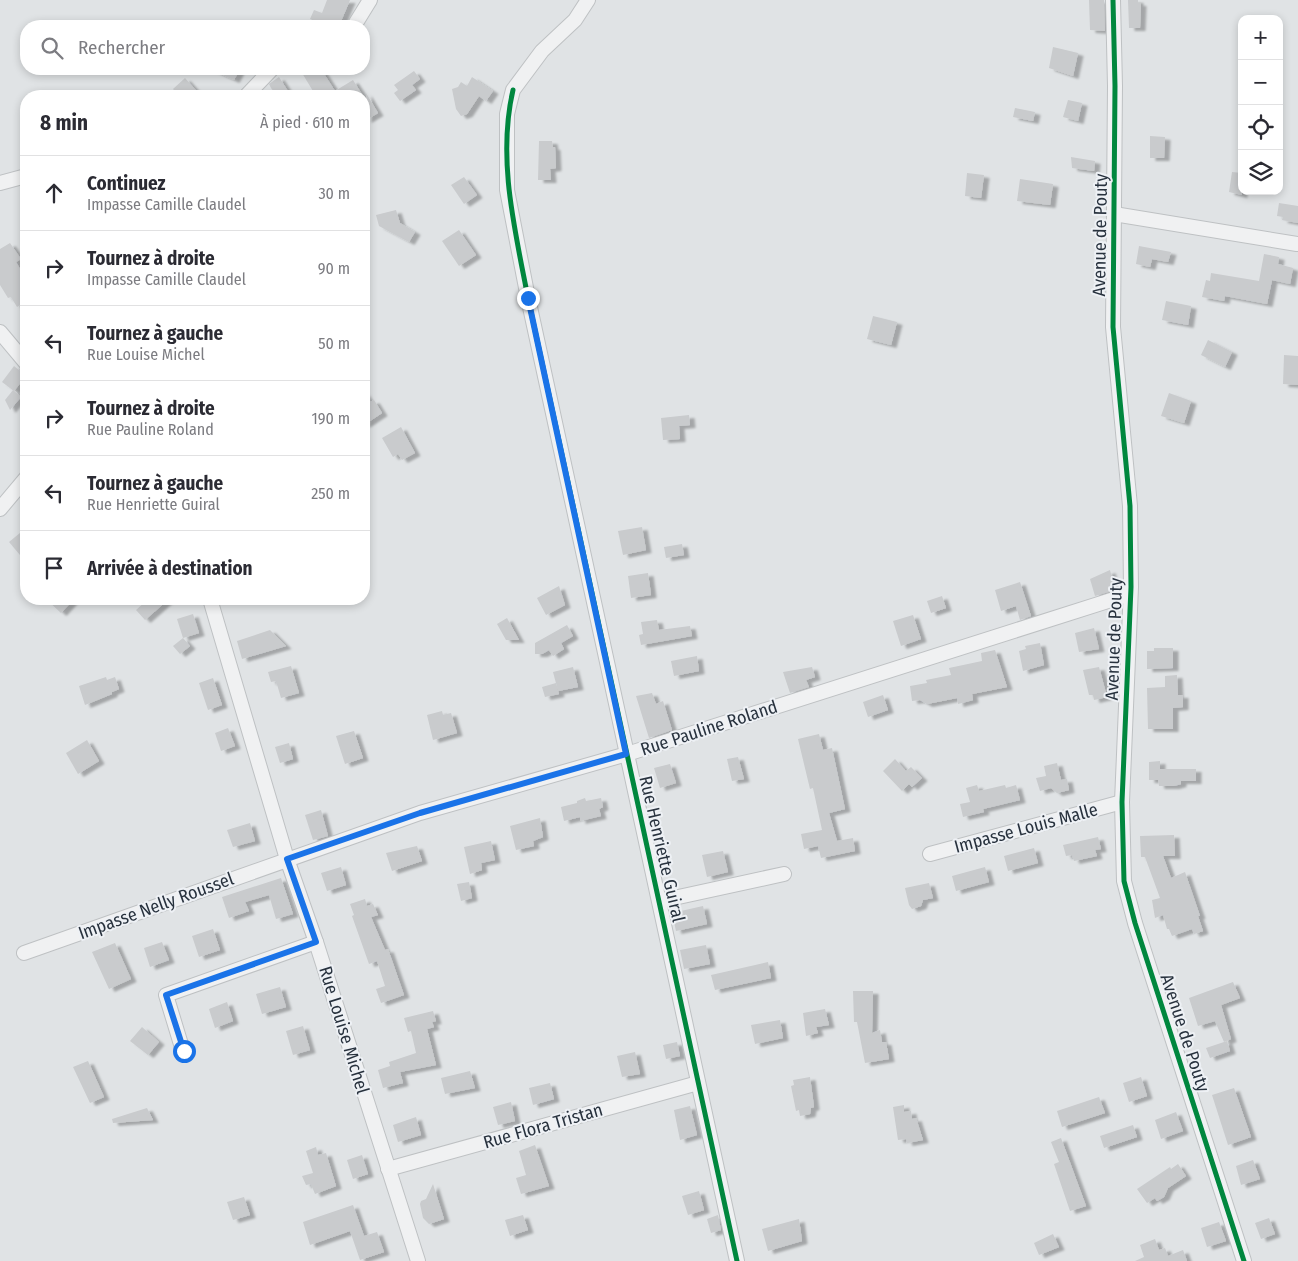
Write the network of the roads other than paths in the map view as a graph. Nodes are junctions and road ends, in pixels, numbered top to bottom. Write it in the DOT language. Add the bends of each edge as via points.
graph roads {
  1 [pos="370,0"];
  2 [pos="588,0"];
  3 [pos="1113,0"];
  4 [pos="358,20"];
  5 [pos="266,75"];
  6 [pos="252,90"];
  7 [pos="20,178"];
  8 [pos="0,183"];
  9 [pos="1114,214"];
  10 [pos="1297,244"];
  11 [pos="0,332"];
  12 [pos="20,355"];
  13 [pos="20,485"];
  14 [pos="0,509"];
  15 [pos="1130,594"];
  16 [pos="212,605"];
  17 [pos="626,754"];
  18 [pos="1122,802"];
  19 [pos="930,854"];
  20 [pos="287,859"];
  21 [pos="784,874"];
  22 [pos="660,901"];
  23 [pos="316,942"];
  24 [pos="24,953"];
  25 [pos="184,1051"];
  26 [pos="698,1083"];
  27 [pos="388,1169"];
  28 [pos="418,1261"];
  29 [pos="737,1261"];
  30 [pos="1244,1261"];
  1 -- 4 [label="street"];
  2 -- 17 [label="street, Rue Henriette Guiral" via="575,20 542,51 513,90 507,114 507,190"];
  3 -- 9 [label="street, Avenue de Pouty" via="1116,86"];
  5 -- 6 [label="street"];
  7 -- 8 [label="street"];
  9 -- 10 [label="street"];
  9 -- 15 [label="street, Avenue de Pouty" via="1113,327 1130,506"];
  11 -- 12 [label="street"];
  13 -- 14 [label="street"];
  15 -- 17 [label="street, Rue Pauline Roland"];
  15 -- 18 [label="street, Avenue de Pouty"];
  16 -- 20 [label="street, Rue Louise Michel"];
  17 -- 20 [label="street, Rue Pauline Roland" via="420,813"];
  17 -- 22 [label="street, Rue Henriette Guiral"];
  18 -- 19 [label="street, Impasse Louis Malle"];
  18 -- 30 [label="street, Avenue de Pouty" via="1124,880 1135,924"];
  20 -- 23 [label="street, Rue Louise Michel"];
  20 -- 24 [label="street, Impasse Nelly Roussel"];
  21 -- 22 [label="street"];
  22 -- 26 [label="street, Rue Henriette Guiral"];
  23 -- 25 [label="street" via="166,995"];
  23 -- 27 [label="street, Rue Louise Michel"];
  26 -- 27 [label="street, Rue Flora Tristan"];
  26 -- 29 [label="street, Rue Henriette Guiral"];
  27 -- 28 [label="street, Rue Louise Michel"];
}
